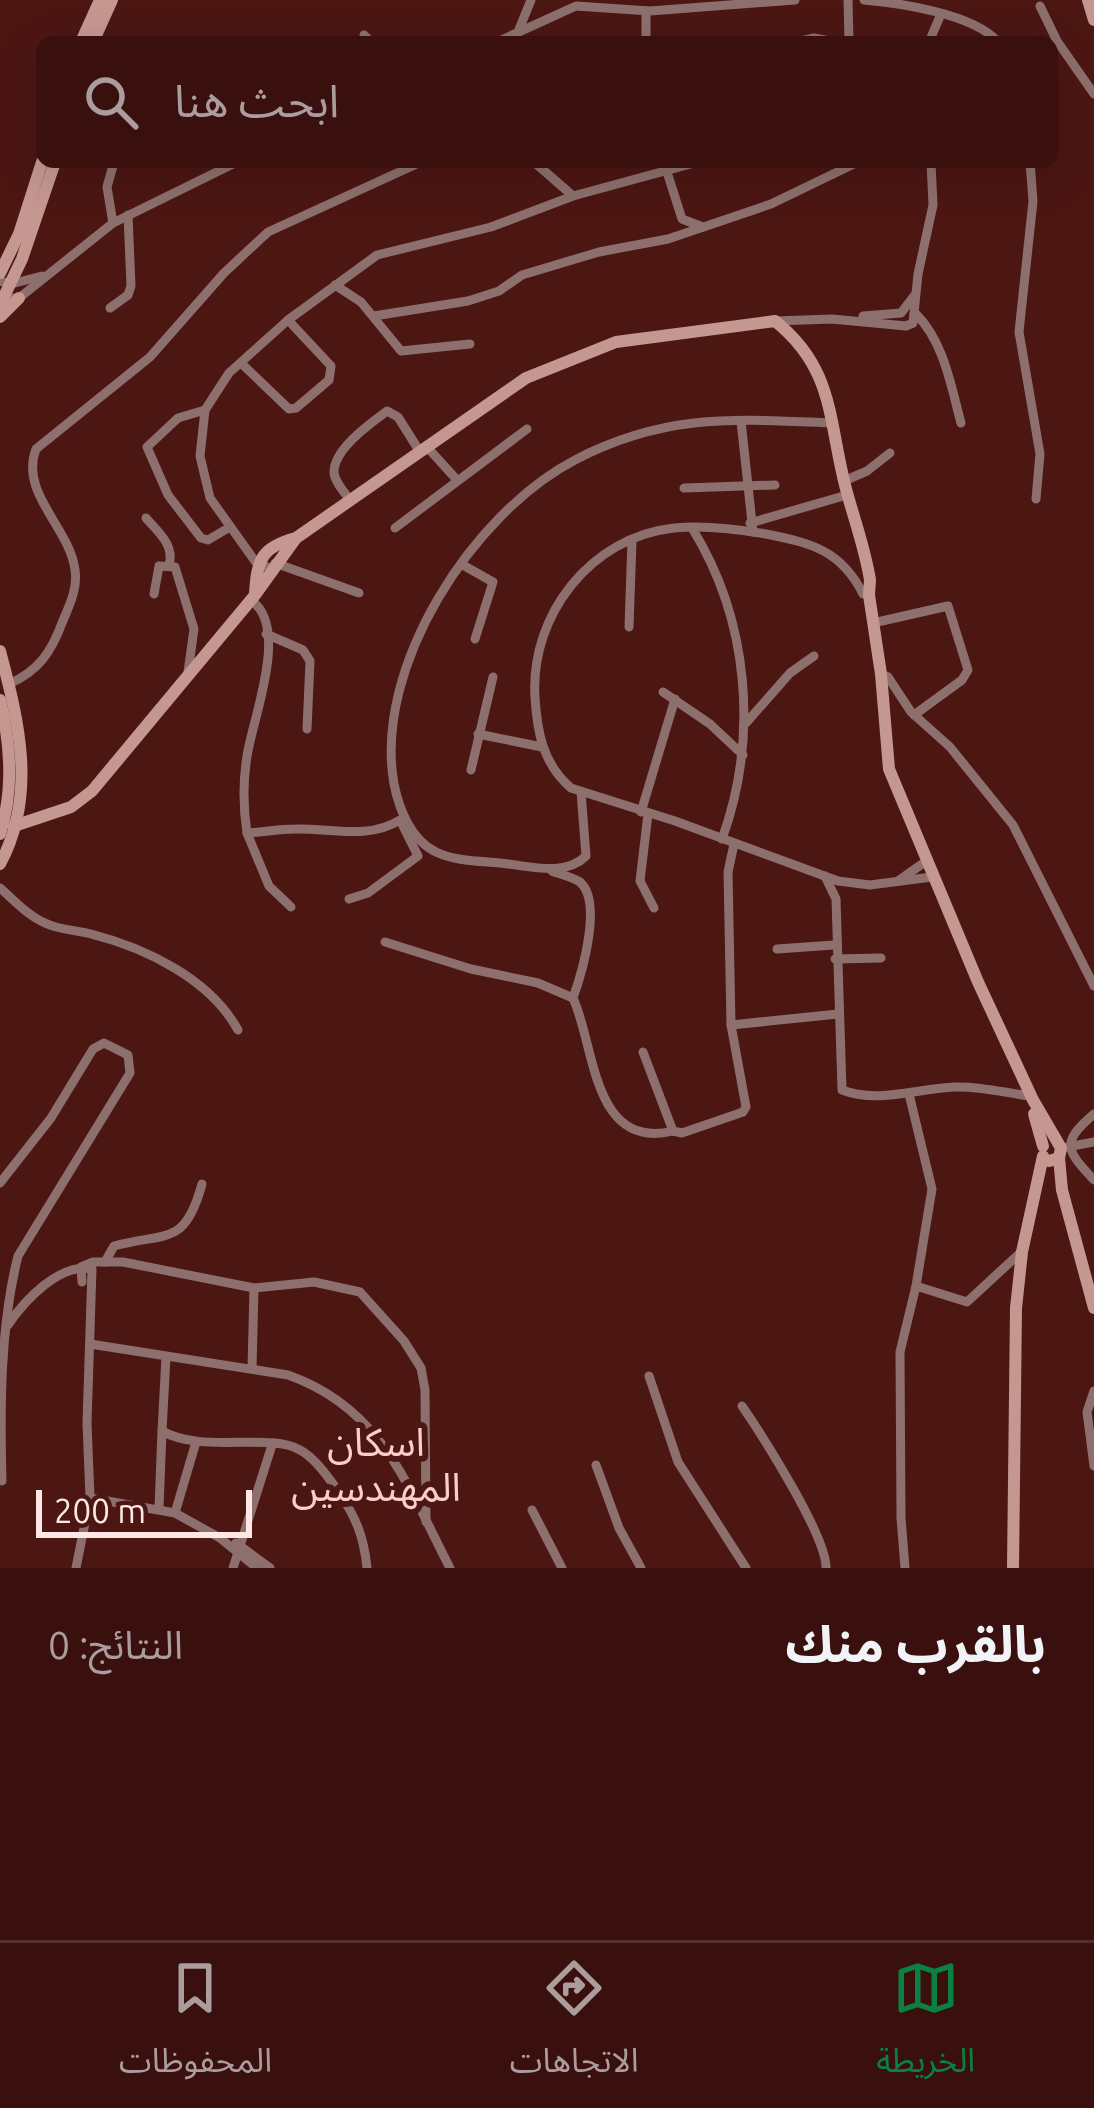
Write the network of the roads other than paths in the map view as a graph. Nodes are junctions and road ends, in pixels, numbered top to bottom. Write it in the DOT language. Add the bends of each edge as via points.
graph roads {
  1 [pos="100,0"];
  2 [pos="112,0"];
  3 [pos="531,0"];
  4 [pos="795,0"];
  5 [pos="848,0"];
  6 [pos="864,0"];
  7 [pos="1088,0"];
  8 [pos="1040,6"];
  9 [pos="646,11"];
  10 [pos="941,14"];
  11 [pos="1094,20"];
  12 [pos="518,32"];
  13 [pos="84,36"];
  14 [pos="96,36"];
  15 [pos="510,36"];
  16 [pos="646,36"];
  17 [pos="849,36"];
  18 [pos="932,36"];
  19 [pos="991,36"];
  20 [pos="1055,36"];
  21 [pos="1058,43"];
  22 [pos="1094,94"];
  23 [pos="40,168"];
  24 [pos="53,168"];
  25 [pos="112,168"];
  26 [pos="225,168"];
  27 [pos="408,168"];
  28 [pos="541,168"];
  29 [pos="679,168"];
  30 [pos="846,168"];
  31 [pos="932,168"];
  32 [pos="1030,168"];
  33 [pos="667,172"];
  34 [pos="572,196"];
  35 [pos="128,215"];
  36 [pos="113,223"];
  37 [pos="703,227"];
  38 [pos="22,260"];
  39 [pos="41,276"];
  40 [pos="4,279"];
  41 [pos="335,285"];
  42 [pos="914,296"];
  43 [pos="19,298"];
  44 [pos="1,301"];
  45 [pos="110,308"];
  46 [pos="916,314"];
  47 [pos="374,316"];
  48 [pos="0,317"];
  49 [pos="832,319"];
  50 [pos="288,320"];
  51 [pos="775,321"];
  52 [pos="470,344"];
  53 [pos="241,363"];
  54 [pos="206,410"];
  55 [pos="741,421"];
  56 [pos="832,423"];
  57 [pos="961,423"];
  58 [pos="526,429"];
  59 [pos="424,449"];
  60 [pos="890,454"];
  61 [pos="457,480"];
  62 [pos="745,485"];
  63 [pos="775,485"];
  64 [pos="684,488"];
  65 [pos="846,488"];
  66 [pos="1036,499"];
  67 [pos="350,500"];
  68 [pos="146,518"];
  69 [pos="230,527"];
  70 [pos="692,528"];
  71 [pos="711,528"];
  72 [pos="751,528"];
  73 [pos="395,529"];
  74 [pos="243,540"];
  75 [pos="632,541"];
  76 [pos="707,550"];
  77 [pos="272,560"];
  78 [pos="257,564"];
  79 [pos="461,564"];
  80 [pos="169,565"];
  81 [pos="359,593"];
  82 [pos="154,594"];
  83 [pos="868,595"];
  84 [pos="253,597"];
  85 [pos="873,622"];
  86 [pos="629,627"];
  87 [pos="266,634"];
  88 [pos="475,639"];
  89 [pos="0,651"];
  90 [pos="814,656"];
  91 [pos="188,672"];
  92 [pos="881,674"];
  93 [pos="493,676"];
  94 [pos="9,684"];
  95 [pos="663,692"];
  96 [pos="675,699"];
  97 [pos="0,700"];
  98 [pos="914,715"];
  99 [pos="746,723"];
  100 [pos="307,730"];
  101 [pos="478,734"];
  102 [pos="542,747"];
  103 [pos="744,756"];
  104 [pos="470,770"];
  105 [pos="581,792"];
  106 [pos="398,805"];
  107 [pos="20,808"];
  108 [pos="51,813"];
  109 [pos="644,813"];
  110 [pos="400,820"];
  111 [pos="14,826"];
  112 [pos="247,833"];
  113 [pos="0,834"];
  114 [pos="728,841"];
  115 [pos="926,862"];
  116 [pos="0,864"];
  117 [pos="548,870"];
  118 [pos="825,876"];
  119 [pos="932,877"];
  120 [pos="847,883"];
  121 [pos="894,884"];
  122 [pos="0,889"];
  123 [pos="349,899"];
  124 [pos="836,899"];
  125 [pos="291,907"];
  126 [pos="654,908"];
  127 [pos="385,942"];
  128 [pos="834,945"];
  129 [pos="777,949"];
  130 [pos="881,958"];
  131 [pos="836,959"];
  132 [pos="1094,986"];
  133 [pos="573,998"];
  134 [pos="838,1014"];
  135 [pos="731,1024"];
  136 [pos="238,1030"];
  137 [pos="643,1052"];
  138 [pos="909,1094"];
  139 [pos="1032,1098"];
  140 [pos="1094,1114"];
  141 [pos="673,1131"];
  142 [pos="1094,1142"];
  143 [pos="1054,1152"];
  144 [pos="1094,1180"];
  145 [pos="0,1183"];
  146 [pos="202,1184"];
  147 [pos="1022,1252"];
  148 [pos="106,1261"];
  149 [pos="81,1267"];
  150 [pos="93,1273"];
  151 [pos="82,1282"];
  152 [pos="916,1286"];
  153 [pos="254,1288"];
  154 [pos="34,1292"];
  155 [pos="1094,1308"];
  156 [pos="90,1317"];
  157 [pos="3,1332"];
  158 [pos="90,1344"];
  159 [pos="166,1357"];
  160 [pos="252,1370"];
  161 [pos="649,1376"];
  162 [pos="1094,1391"];
  163 [pos="742,1406"];
  164 [pos="162,1431"];
  165 [pos="196,1442"];
  166 [pos="272,1445"];
  167 [pos="596,1465"];
  168 [pos="1094,1466"];
  169 [pos="2,1481"];
  170 [pos="90,1498"];
  171 [pos="159,1508"];
  172 [pos="532,1510"];
  173 [pos="175,1513"];
  174 [pos="426,1522"];
  175 [pos="240,1549"];
  176 [pos="76,1568"];
  177 [pos="233,1568"];
  178 [pos="256,1568"];
  179 [pos="271,1568"];
  180 [pos="367,1568"];
  181 [pos="449,1568"];
  182 [pos="562,1568"];
  183 [pos="640,1568"];
  184 [pos="746,1568"];
  185 [pos="826,1568"];
  186 [pos="905,1568"];
  187 [pos="1013,1568"];
  1 -- 13 [label="street"];
  2 -- 14 [label="street"];
  3 -- 12 [label="street"];
  4 -- 9 [label="street"];
  5 -- 17 [label="street"];
  6 -- 10 [label="street"];
  7 -- 11 [label="street"];
  8 -- 20 [label="street"];
  9 -- 12 [label="street" via="575,6"];
  9 -- 16 [label="street"];
  10 -- 18 [label="street"];
  10 -- 19 [label="street"];
  12 -- 15 [label="street"];
  21 -- 22 [label="street"];
  23 -- 40 [label="street"];
  24 -- 38 [label="street"];
  25 -- 36 [label="street"];
  26 -- 35 [label="street"];
  27 -- 94 [label="street" via="268,232 150,357 36,449 35,484 70,551 75,586 43,662"];
  28 -- 34 [label="street"];
  29 -- 33 [label="street"];
  30 -- 37 [label="street"];
  31 -- 42 [label="street" via="934,198"];
  32 -- 66 [label="street" via="1018,332 1040,454"];
  33 -- 34 [label="street"];
  33 -- 37 [label="street" via="682,219"];
  34 -- 41 [label="street" via="491,227 376,255"];
  35 -- 36 [label="street"];
  35 -- 45 [label="street" via="130,289"];
  36 -- 39 [label="street"];
  37 -- 47 [label="street" via="522,275 468,301"];
  38 -- 39 [label="street"];
  38 -- 40 [label="street"];
  39 -- 40 [label="street"];
  39 -- 43 [label="street"];
  40 -- 44 [label="street"];
  41 -- 47 [label="street"];
  41 -- 50 [label="street"];
  42 -- 46 [label="street"];
  42 -- 49 [label="street" via="895,315"];
  43 -- 44 [label="street"];
  43 -- 48 [label="street"];
  46 -- 49 [label="street" via="906,326"];
  46 -- 57 [label="street" via="939,349"];
  47 -- 52 [label="street" via="401,351"];
  49 -- 51 [label="street"];
  50 -- 53 [label="street"];
  50 -- 53 [label="street" via="331,366 329,380 289,409"];
  51 -- 56 [label="street" via="811,356"];
  51 -- 59 [label="street" via="601,346 526,378"];
  53 -- 54 [label="street"];
  54 -- 69 [label="street" via="204,476"];
  54 -- 69 [label="street" via="178,418 147,452 201,538"];
  55 -- 56 [label="street"];
  55 -- 62 [label="street"];
  55 -- 79 [label="street" via="659,427 571,461 499,518"];
  56 -- 65 [label="street"];
  58 -- 61 [label="street"];
  59 -- 61 [label="street"];
  59 -- 67 [label="street"];
  59 -- 67 [label="street" via="387,411 337,463 336,480"];
  60 -- 65 [label="street"];
  61 -- 73 [label="street"];
  62 -- 63 [label="street"];
  62 -- 64 [label="street"];
  62 -- 72 [label="street"];
  65 -- 72 [label="street"];
  65 -- 83 [label="street" via="866,553"];
  67 -- 77 [label="street"];
  68 -- 80 [label="street" via="167,543"];
  69 -- 74 [label="street"];
  70 -- 71 [label="street"];
  70 -- 75 [label="street"];
  70 -- 76 [label="street"];
  71 -- 72 [label="street"];
  71 -- 76 [label="street"];
  72 -- 83 [label="street" via="829,554"];
  74 -- 77 [label="street"];
  74 -- 78 [label="street"];
  75 -- 86 [label="street"];
  75 -- 102 [label="street" via="577,576 552,616 535,686"];
  76 -- 99 [label="street" via="739,653"];
  77 -- 78 [label="street"];
  77 -- 81 [label="street"];
  77 -- 84 [label="street"];
  78 -- 84 [label="street"];
  79 -- 88 [label="street" via="493,582"];
  79 -- 106 [label="street" via="399,686 390,749"];
  80 -- 82 [label="street" via="159,566"];
  80 -- 91 [label="street" via="194,629"];
  83 -- 85 [label="street"];
  84 -- 87 [label="street"];
  84 -- 91 [label="street"];
  85 -- 92 [label="street"];
  85 -- 98 [label="street" via="948,605 968,670"];
  87 -- 100 [label="street" via="310,661"];
  87 -- 112 [label="street" via="243,791"];
  89 -- 94 [label="street"];
  90 -- 99 [label="street"];
  91 -- 108 [label="street" via="92,790"];
  92 -- 98 [label="street"];
  92 -- 115 [label="street" via="889,769"];
  93 -- 101 [label="street"];
  94 -- 107 [label="street" via="22,752"];
  95 -- 96 [label="street"];
  96 -- 103 [label="street"];
  96 -- 109 [label="street"];
  97 -- 113 [label="street" via="10,776"];
  98 -- 132 [label="street" via="1013,825"];
  99 -- 103 [label="street"];
  101 -- 102 [label="street"];
  101 -- 104 [label="street"];
  102 -- 105 [label="street" via="560,778"];
  103 -- 114 [label="street"];
  105 -- 109 [label="street"];
  105 -- 117 [label="street" via="586,856"];
  106 -- 110 [label="street"];
  106 -- 117 [label="street" via="435,851"];
  107 -- 108 [label="street"];
  107 -- 111 [label="street"];
  108 -- 111 [label="street"];
  109 -- 114 [label="street"];
  109 -- 126 [label="street" via="640,880"];
  110 -- 112 [label="street" via="358,831"];
  110 -- 123 [label="street" via="418,856"];
  111 -- 116 [label="street"];
  112 -- 125 [label="street" via="269,886"];
  114 -- 118 [label="street"];
  114 -- 135 [label="street"];
  115 -- 119 [label="street"];
  115 -- 121 [label="street"];
  117 -- 133 [label="street" via="579,882 590,900"];
  118 -- 120 [label="street"];
  118 -- 124 [label="street"];
  119 -- 121 [label="street"];
  119 -- 139 [label="street"];
  120 -- 121 [label="street"];
  120 -- 124 [label="street"];
  122 -- 136 [label="street" via="40,921 145,953 199,984"];
  124 -- 128 [label="street"];
  127 -- 133 [label="street"];
  128 -- 129 [label="street"];
  128 -- 131 [label="street"];
  130 -- 131 [label="street"];
  131 -- 134 [label="street"];
  133 -- 141 [label="street" via="610,1107 637,1132"];
  134 -- 135 [label="street"];
  134 -- 138 [label="street" via="842,1090"];
  135 -- 141 [label="street" via="746,1107"];
  137 -- 141 [label="street"];
  138 -- 139 [label="street" via="951,1087"];
  138 -- 152 [label="street" via="932,1178"];
  139 -- 143 [label="street"];
  140 -- 143 [label="street"];
  142 -- 143 [label="street"];
  143 -- 144 [label="street" via="1072,1157"];
  143 -- 147 [label="street"];
  143 -- 155 [label="street"];
  145 -- 157 [label="street" via="93,1049 104,1043 128,1055 130,1073 18,1256"];
  146 -- 148 [label="street" via="179,1230 114,1246"];
  147 -- 152 [label="street" via="967,1302"];
  147 -- 187 [label="street"];
  148 -- 149 [label="street"];
  148 -- 150 [label="street"];
  148 -- 153 [label="street"];
  149 -- 150 [label="street"];
  149 -- 151 [label="street"];
  149 -- 154 [label="street"];
  150 -- 156 [label="street"];
  151 -- 154 [label="street"];
  151 -- 156 [label="street"];
  152 -- 186 [label="street" via="900,1352"];
  153 -- 160 [label="street"];
  153 -- 174 [label="street" via="351,1287 404,1341 425,1390"];
  154 -- 157 [label="street"];
  156 -- 158 [label="street"];
  157 -- 169 [label="street"];
  158 -- 159 [label="street"];
  158 -- 170 [label="street"];
  159 -- 160 [label="street"];
  159 -- 164 [label="street"];
  160 -- 174 [label="street" via="314,1384 342,1402 374,1431"];
  161 -- 184 [label="street" via="678,1462"];
  162 -- 168 [label="street" via="1087,1412"];
  163 -- 185 [label="street" via="812,1526"];
  164 -- 165 [label="street"];
  164 -- 171 [label="street"];
  165 -- 166 [label="street"];
  165 -- 173 [label="street"];
  166 -- 175 [label="street"];
  166 -- 180 [label="street" via="304,1452 333,1484 361,1528"];
  167 -- 183 [label="street"];
  170 -- 171 [label="street"];
  170 -- 176 [label="street"];
  171 -- 173 [label="street"];
  172 -- 182 [label="street"];
  173 -- 175 [label="street"];
  174 -- 181 [label="street"];
  175 -- 177 [label="street"];
  175 -- 178 [label="street"];
  175 -- 179 [label="street"];
}
